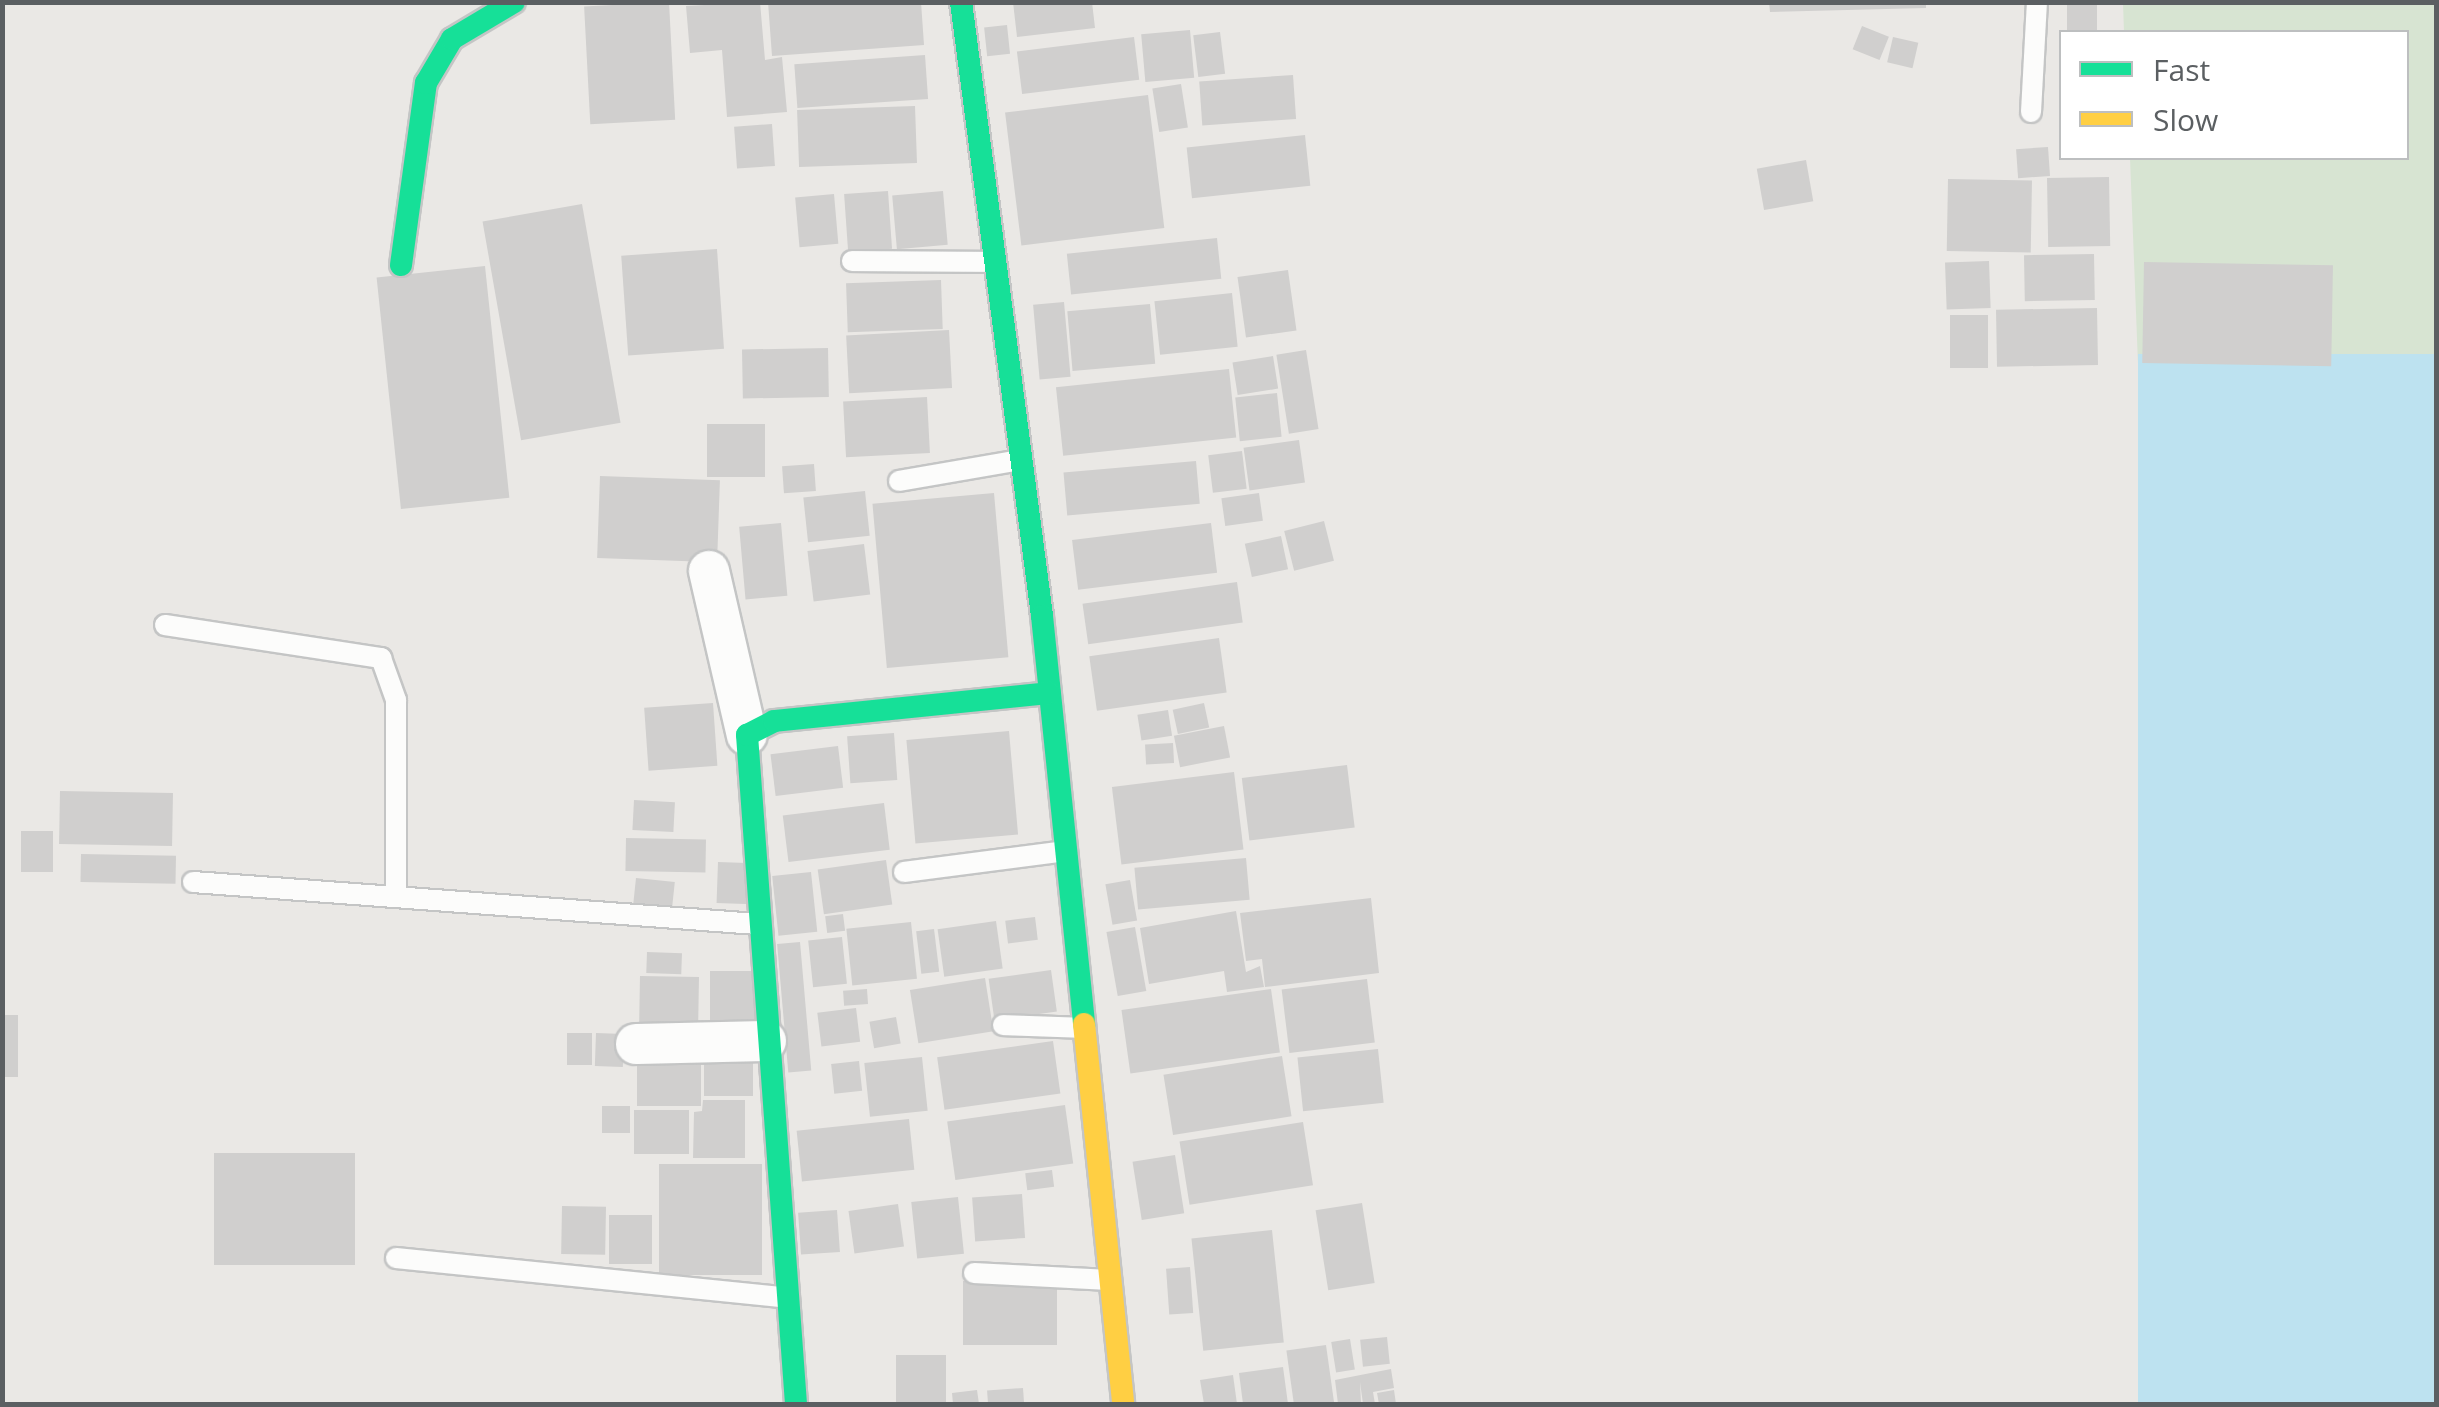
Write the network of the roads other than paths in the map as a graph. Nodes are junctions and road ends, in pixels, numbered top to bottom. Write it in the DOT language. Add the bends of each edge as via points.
graph roads {
  1 [pos="514,2"];
  2 [pos="961,2"];
  3 [pos="2036,2"];
  4 [pos="2031,112"];
  5 [pos="852,261"];
  6 [pos="998,262"];
  7 [pos="402,265"];
  8 [pos="1022,460"];
  9 [pos="900,481"];
  10 [pos="709,571"];
  11 [pos="165,625"];
  12 [pos="1050,693"];
  13 [pos="747,735"];
  14 [pos="1067,851"];
  15 [pos="904,872"];
  16 [pos="193,882"];
  17 [pos="396,897"];
  18 [pos="759,924"];
  19 [pos="1003,1025"];
  20 [pos="1086,1028"];
  21 [pos="766,1042"];
  22 [pos="636,1044"];
  23 [pos="396,1258"];
  24 [pos="974,1273"];
  25 [pos="1112,1280"];
  26 [pos="785,1297"];
  27 [pos="796,1404"];
  28 [pos="1123,1404"];
  1 -- 7 [label="street" via="452,39 426,82"];
  2 -- 6 [label="street"];
  3 -- 4 [label="lane"];
  5 -- 6 [label="lane"];
  6 -- 8 [label="street"];
  8 -- 9 [label="lane"];
  8 -- 12 [label="street"];
  10 -- 13 [label="street"];
  11 -- 17 [label="lane" via="381,658 396,700"];
  12 -- 13 [label="street" via="774,721"];
  12 -- 14 [label="street"];
  13 -- 18 [label="street"];
  14 -- 15 [label="lane"];
  14 -- 20 [label="street"];
  16 -- 17 [label="lane"];
  17 -- 18 [label="lane"];
  18 -- 21 [label="street"];
  19 -- 20 [label="lane"];
  20 -- 25 [label="street"];
  21 -- 22 [label="street"];
  21 -- 26 [label="street"];
  23 -- 26 [label="lane"];
  24 -- 25 [label="lane"];
  25 -- 28 [label="street"];
  26 -- 27 [label="street"];
}
